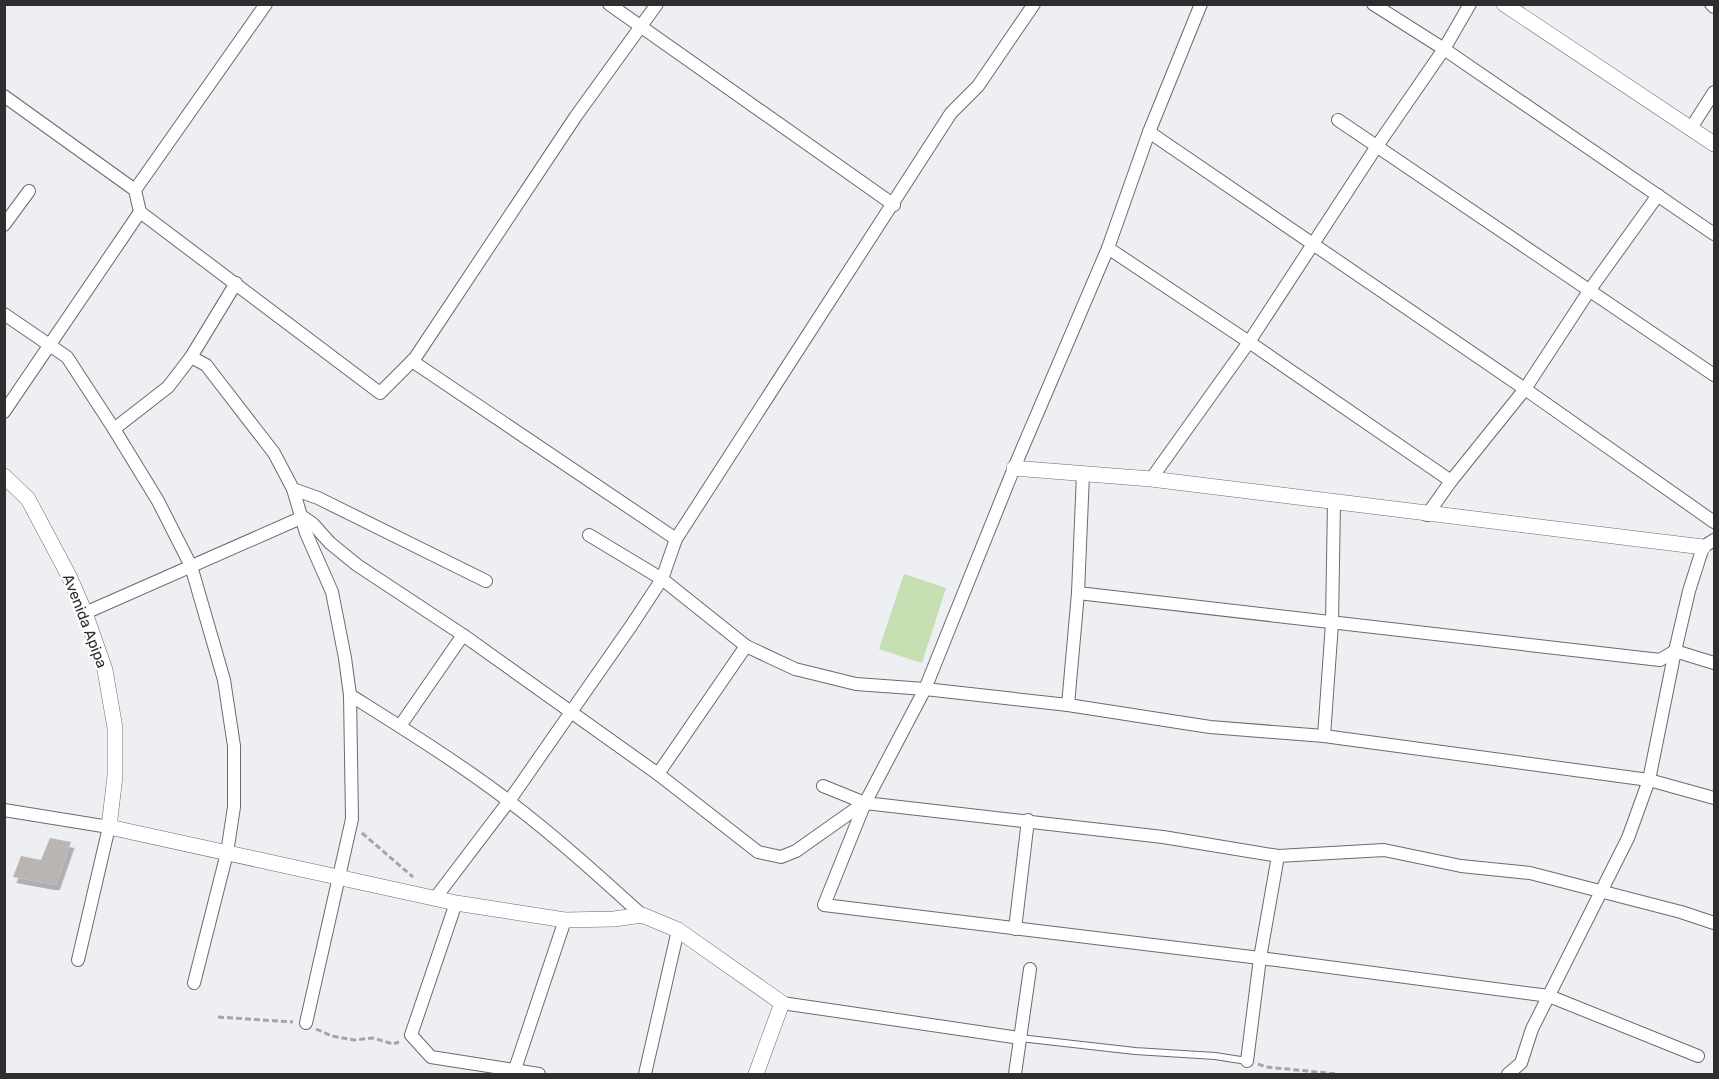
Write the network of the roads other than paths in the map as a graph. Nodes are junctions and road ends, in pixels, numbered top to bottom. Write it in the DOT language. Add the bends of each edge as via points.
graph roads {
  1 [pos="266,4"];
  2 [pos="609,4"];
  3 [pos="657,4"];
  4 [pos="1034,4"];
  5 [pos="1201,4"];
  6 [pos="1373,4"];
  7 [pos="1470,4"];
  8 [pos="1504,4"];
  9 [pos="1711,4"];
  10 [pos="1714,7"];
  11 [pos="642,27"];
  12 [pos="1444,49"];
  13 [pos="1714,92"];
  14 [pos="4,96"];
  15 [pos="1338,120"];
  16 [pos="1690,128"];
  17 [pos="1149,132"];
  18 [pos="1714,144"];
  19 [pos="1377,146"];
  20 [pos="135,190"];
  21 [pos="29,191"];
  22 [pos="1658,195"];
  23 [pos="894,205"];
  24 [pos="140,212"];
  25 [pos="4,225"];
  26 [pos="1714,234"];
  27 [pos="1312,245"];
  28 [pos="1108,248"];
  29 [pos="236,283"];
  30 [pos="1589,291"];
  31 [pos="4,314"];
  32 [pos="1249,342"];
  33 [pos="50,346"];
  34 [pos="191,357"];
  35 [pos="412,361"];
  36 [pos="1714,375"];
  37 [pos="1526,389"];
  38 [pos="4,412"];
  39 [pos="114,429"];
  40 [pos="1014,468"];
  41 [pos="1083,474"];
  42 [pos="4,476"];
  43 [pos="1151,479"];
  44 [pos="1451,480"];
  45 [pos="293,489"];
  46 [pos="1334,502"];
  47 [pos="1427,515"];
  48 [pos="303,517"];
  49 [pos="1714,522"];
  50 [pos="589,535"];
  51 [pos="676,539"];
  52 [pos="1709,544"];
  53 [pos="191,566"];
  54 [pos="662,579"];
  55 [pos="486,581"];
  56 [pos="1078,593"];
  57 [pos="85,613"];
  58 [pos="1332,623"];
  59 [pos="463,635"];
  60 [pos="746,646"];
  61 [pos="1675,651"];
  62 [pos="1714,663"];
  63 [pos="925,688"];
  64 [pos="350,695"];
  65 [pos="1068,705"];
  66 [pos="571,712"];
  67 [pos="400,726"];
  68 [pos="1324,736"];
  69 [pos="658,774"];
  70 [pos="1649,780"];
  71 [pos="823,786"];
  72 [pos="1714,798"];
  73 [pos="508,801"];
  74 [pos="865,803"];
  75 [pos="4,810"];
  76 [pos="1028,820"];
  77 [pos="110,827"];
  78 [pos="227,853"];
  79 [pos="1278,856"];
  80 [pos="340,878"];
  81 [pos="1601,891"];
  82 [pos="436,897"];
  83 [pos="456,903"];
  84 [pos="642,915"];
  85 [pos="565,920"];
  86 [pos="1714,924"];
  87 [pos="1015,929"];
  88 [pos="678,930"];
  89 [pos="1260,958"];
  90 [pos="78,960"];
  91 [pos="1030,969"];
  92 [pos="194,983"];
  93 [pos="1549,996"];
  94 [pos="782,1003"];
  95 [pos="306,1023"];
  96 [pos="1020,1038"];
  97 [pos="1698,1056"];
  98 [pos="1247,1061"];
  99 [pos="514,1072"];
  100 [pos="539,1074"];
  101 [pos="645,1074"];
  102 [pos="756,1074"];
  103 [pos="1015,1074"];
  104 [pos="1508,1074"];
  1 -- 20 [label="street"];
  2 -- 11 [label="street"];
  3 -- 11 [label="street"];
  4 -- 23 [label="street" via="978,86 951,113"];
  5 -- 17 [label="street"];
  6 -- 12 [label="street"];
  7 -- 12 [label="street"];
  8 -- 16 [label="street"];
  9 -- 10 [label="street"];
  11 -- 23 [label="street"];
  11 -- 35 [label="street" via="576,116"];
  12 -- 19 [label="street"];
  12 -- 22 [label="street"];
  13 -- 16 [label="street"];
  14 -- 20 [label="street"];
  15 -- 19 [label="street"];
  16 -- 18 [label="street"];
  17 -- 27 [label="street"];
  17 -- 28 [label="street"];
  19 -- 27 [label="street"];
  19 -- 30 [label="street"];
  20 -- 24 [label="street"];
  21 -- 25 [label="street"];
  22 -- 26 [label="street"];
  22 -- 30 [label="street"];
  23 -- 51 [label="street"];
  24 -- 29 [label="street"];
  24 -- 33 [label="street"];
  27 -- 32 [label="street"];
  27 -- 37 [label="street"];
  28 -- 32 [label="street"];
  28 -- 40 [label="street"];
  29 -- 34 [label="street"];
  29 -- 35 [label="street" via="380,393"];
  30 -- 36 [label="street"];
  30 -- 37 [label="street"];
  31 -- 33 [label="street"];
  32 -- 43 [label="street"];
  32 -- 44 [label="street"];
  33 -- 38 [label="street"];
  33 -- 39 [label="street" via="67,357"];
  34 -- 39 [label="street" via="168,387"];
  34 -- 45 [label="street" via="206,365 274,453"];
  35 -- 51 [label="street"];
  37 -- 44 [label="street"];
  37 -- 49 [label="street"];
  39 -- 53 [label="street" via="158,501"];
  40 -- 41 [label="street"];
  40 -- 63 [label="street"];
  41 -- 43 [label="street"];
  41 -- 56 [label="street"];
  42 -- 57 [label="street, Avenida Apipa" via="28,499"];
  43 -- 46 [label="street"];
  44 -- 47 [label="street"];
  45 -- 48 [label="street"];
  45 -- 55 [label="street"];
  46 -- 47 [label="street"];
  46 -- 58 [label="street"];
  47 -- 52 [label="street"];
  48 -- 53 [label="street"];
  48 -- 59 [label="street" via="357,565"];
  48 -- 64 [label="street" via="332,592"];
  50 -- 54 [label="street"];
  51 -- 54 [label="street"];
  52 -- 61 [label="street" via="1689,591"];
  53 -- 57 [label="street"];
  53 -- 78 [label="street" via="224,680 234,746 234,807"];
  54 -- 60 [label="street"];
  54 -- 66 [label="street"];
  56 -- 58 [label="street"];
  56 -- 65 [label="street"];
  57 -- 77 [label="street, Avenida Apipa" via="105,670 115,728 116,776"];
  58 -- 61 [label="street" via="1660,660"];
  58 -- 68 [label="street"];
  59 -- 66 [label="street"];
  59 -- 67 [label="street"];
  60 -- 63 [label="street" via="795,669 855,684"];
  60 -- 69 [label="street"];
  61 -- 62 [label="street"];
  61 -- 70 [label="street"];
  63 -- 65 [label="street"];
  63 -- 74 [label="street"];
  64 -- 67 [label="street"];
  64 -- 80 [label="street" via="351,824"];
  65 -- 68 [label="street" via="1210,727"];
  66 -- 69 [label="street"];
  66 -- 73 [label="street"];
  67 -- 73 [label="street"];
  68 -- 70 [label="street"];
  69 -- 74 [label="street" via="758,852 781,857 796,851"];
  70 -- 72 [label="street"];
  70 -- 81 [label="street" via="1628,838"];
  71 -- 74 [label="street"];
  73 -- 82 [label="street"];
  73 -- 84 [label="street"];
  74 -- 76 [label="street"];
  74 -- 87 [label="street" via="824,905"];
  75 -- 77 [label="street"];
  76 -- 79 [label="street"];
  76 -- 87 [label="street"];
  77 -- 78 [label="street"];
  77 -- 90 [label="street, Avenida Apipa"];
  78 -- 80 [label="street"];
  78 -- 92 [label="street"];
  79 -- 81 [label="street" via="1384,850 1461,866 1530,873"];
  79 -- 89 [label="street"];
  80 -- 82 [label="street"];
  80 -- 95 [label="street"];
  81 -- 86 [label="street"];
  81 -- 93 [label="street"];
  82 -- 83 [label="street"];
  83 -- 85 [label="street"];
  83 -- 99 [label="street" via="411,1035 431,1057"];
  84 -- 85 [label="street"];
  84 -- 88 [label="street"];
  85 -- 99 [label="street"];
  87 -- 89 [label="street"];
  88 -- 94 [label="street"];
  88 -- 101 [label="street"];
  89 -- 93 [label="street"];
  89 -- 98 [label="street"];
  91 -- 96 [label="street"];
  93 -- 97 [label="street"];
  93 -- 104 [label="street" via="1521,1063"];
  94 -- 96 [label="street"];
  94 -- 102 [label="street"];
  96 -- 98 [label="lane"];
  96 -- 103 [label="street"];
  99 -- 100 [label="street"];
}
